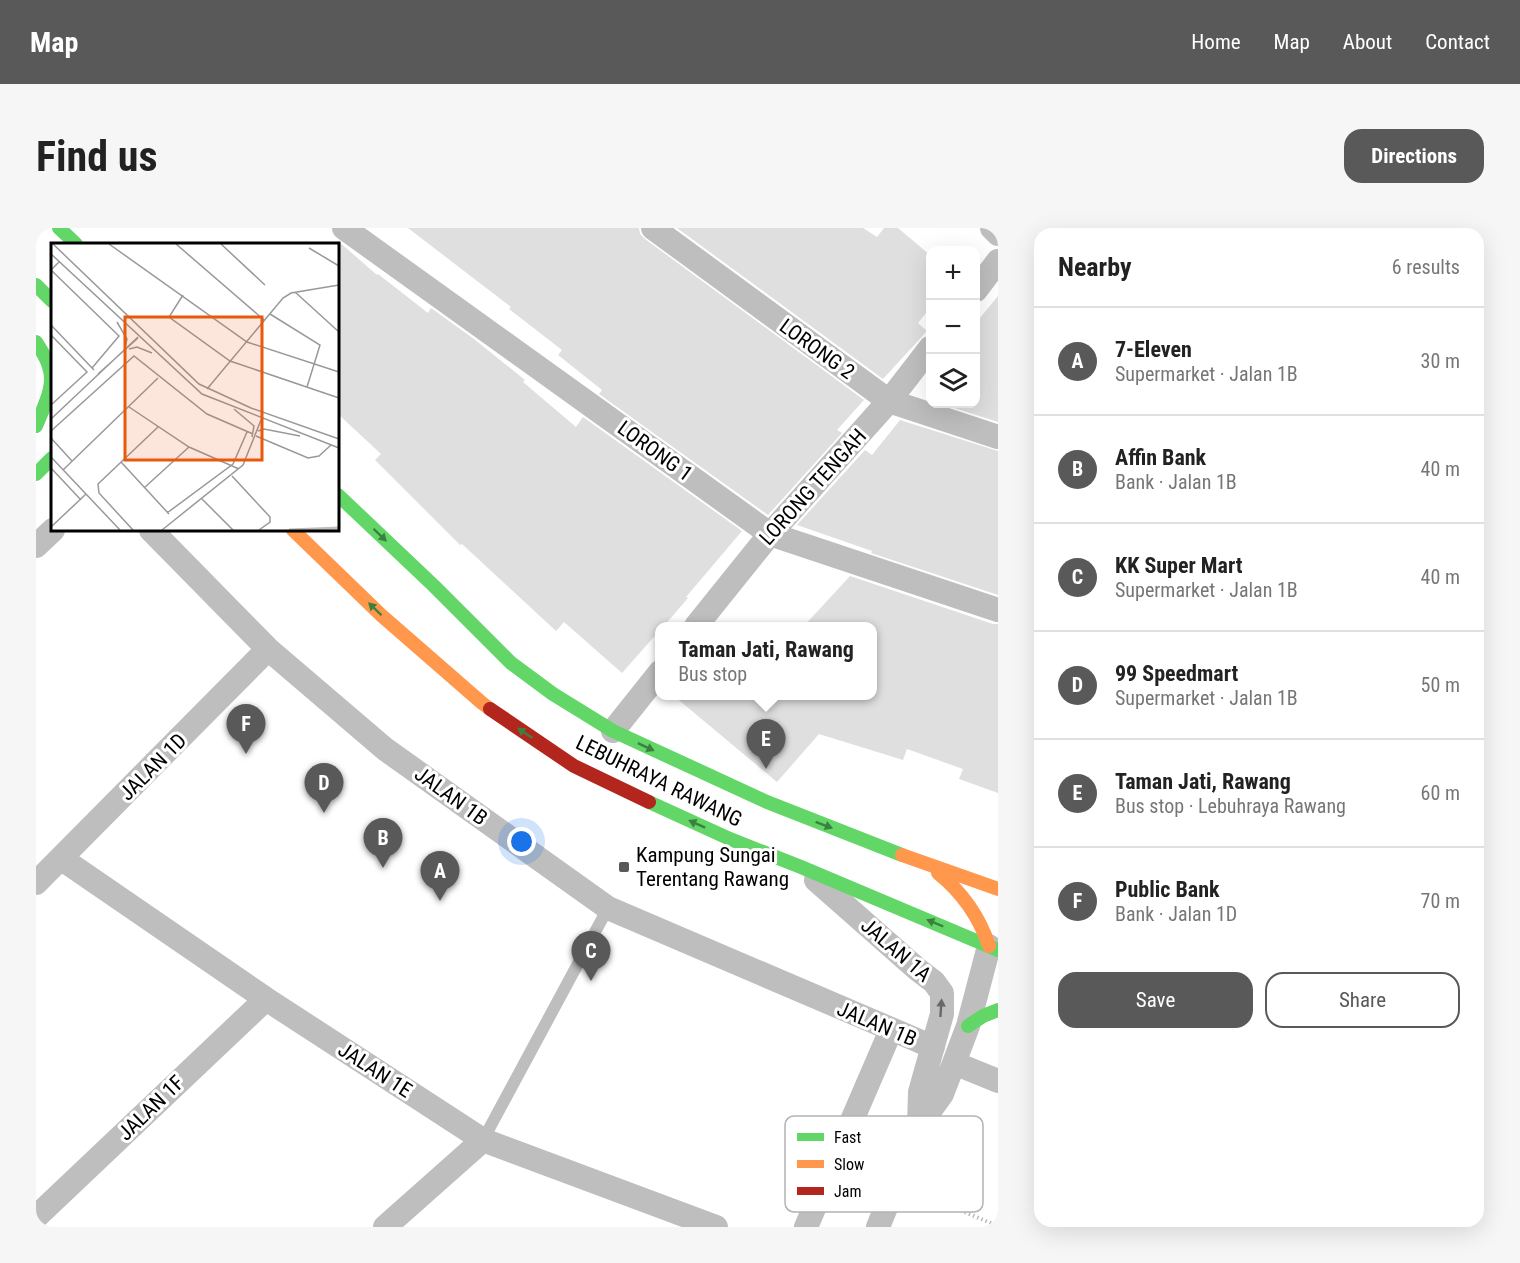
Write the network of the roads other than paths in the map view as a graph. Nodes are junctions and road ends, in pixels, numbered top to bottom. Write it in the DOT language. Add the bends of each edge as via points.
graph roads {
  1 [pos="59,228"];
  2 [pos="344,228"];
  3 [pos="654,228"];
  4 [pos="992,228"];
  5 [pos="998,234"];
  6 [pos="75,243"];
  7 [pos="998,261"];
  8 [pos="980,284"];
  9 [pos="36,285"];
  10 [pos="51,300"];
  11 [pos="36,342"];
  12 [pos="926,353"];
  13 [pos="890,401"];
  14 [pos="51,416"];
  15 [pos="36,428"];
  16 [pos="998,437"];
  17 [pos="51,459"];
  18 [pos="36,474"];
  19 [pos="339,496"];
  20 [pos="52,531"];
  21 [pos="152,531"];
  22 [pos="294,531"];
  23 [pos="770,534"];
  24 [pos="36,546"];
  25 [pos="998,610"];
  26 [pos="700,622"];
  27 [pos="268,649"];
  28 [pos="655,678"];
  29 [pos="613,731"];
  30 [pos="62,859"];
  31 [pos="915,861"];
  32 [pos="801,867"];
  33 [pos="36,883"];
  34 [pos="998,889"];
  35 [pos="608,908"];
  36 [pos="994,948"];
  37 [pos="266,999"];
  38 [pos="998,1010"];
  39 [pos="968,1026"];
  40 [pos="891,1030"];
  41 [pos="933,1047"];
  42 [pos="954,1063"];
  43 [pos="998,1081"];
  44 [pos="854,1116"];
  45 [pos="919,1116"];
  46 [pos="926,1116"];
  47 [pos="483,1140"];
  48 [pos="812,1212"];
  49 [pos="884,1212"];
  50 [pos="36,1217"];
  51 [pos="386,1227"];
  52 [pos="716,1227"];
  53 [pos="806,1227"];
  54 [pos="878,1227"];
  1 -- 6 [label="main road"];
  2 -- 23 [label="street, LORONG 1"];
  3 -- 13 [label="street, LORONG 2"];
  4 -- 5 [label="street"];
  7 -- 8 [label="street"];
  9 -- 10 [label="main road"];
  11 -- 15 [label="main road" via="51,376"];
  12 -- 13 [label="street, LORONG TENGAH"];
  13 -- 16 [label="street, LORONG 2"];
  13 -- 23 [label="street, LORONG TENGAH"];
  14 -- 15 [label="main road"];
  17 -- 18 [label="main road"];
  19 -- 29 [label="main road, LEBUHRAYA RAWANG, one-way" via="511,663"];
  20 -- 24 [label="street"];
  21 -- 27 [label="street, JALAN 1B"];
  32 -- 22 [label="main road, LEBUHRAYA RAWANG, one-way" via="574,766 482,703 381,615"];
  23 -- 25 [label="street, LORONG 1"];
  23 -- 26 [label="street, LORONG TENGAH"];
  27 -- 30 [label="street, JALAN 1D"];
  27 -- 35 [label="street, JALAN 1B" via="385,749"];
  28 -- 29 [label="street"];
  29 -- 31 [label="main road, LEBUHRAYA RAWANG, one-way" via="766,802"];
  30 -- 33 [label="street, JALAN 1D"];
  30 -- 37 [label="street, JALAN 1E"];
  31 -- 34 [label="main road, LEBUHRAYA RAWANG"];
  31 -- 36 [label="main road" via="934,870 964,897"];
  36 -- 32 [label="main road, LEBUHRAYA RAWANG, one-way"];
  41 -- 32 [label="street, JALAN 1A, one-way" via="942,1014 942,993 934,982"];
  35 -- 40 [label="street, JALAN 1B"];
  35 -- 47 [label="lane"];
  36 -- 39 [label="street, JALAN 1A"];
  37 -- 47 [label="street, JALAN 1E"];
  37 -- 50 [label="street, JALAN 1F"];
  38 -- 39 [label="main road"];
  39 -- 42 [label="street, JALAN 1A"];
  40 -- 41 [label="street, JALAN 1B"];
  40 -- 44 [label="street"];
  41 -- 45 [label="street, JALAN 1A" via="920,1092"];
  42 -- 43 [label="street"];
  42 -- 46 [label="street, JALAN 1A" via="942,1094"];
  47 -- 51 [label="street"];
  47 -- 52 [label="street, JALAN 1E"];
  48 -- 53 [label="street"];
  49 -- 54 [label="street, JALAN 1A"];
}
